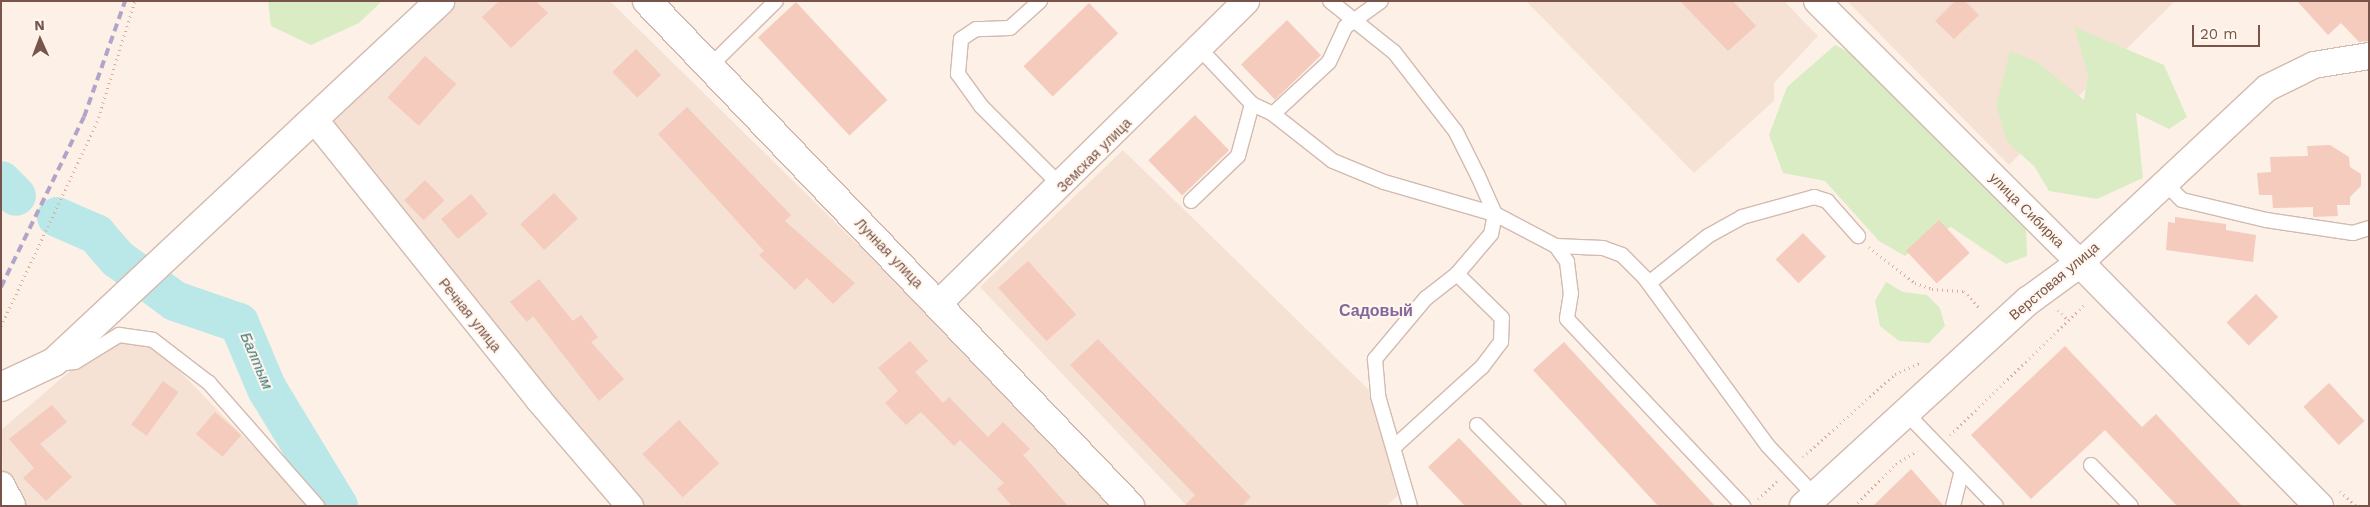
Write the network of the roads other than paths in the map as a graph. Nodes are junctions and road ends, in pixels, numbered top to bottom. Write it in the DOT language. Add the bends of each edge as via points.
graph roads {
  1 [pos="440,1"];
  2 [pos="647,1"];
  3 [pos="776,1"];
  4 [pos="1040,1"];
  5 [pos="1246,1"];
  6 [pos="1330,1"];
  7 [pos="1381,1"];
  8 [pos="1817,1"];
  9 [pos="1352,20"];
  10 [pos="1200,50"];
  11 [pos="2369,56"];
  12 [pos="711,65"];
  13 [pos="1252,104"];
  14 [pos="1273,114"];
  15 [pos="314,119"];
  16 [pos="2164,182"];
  17 [pos="1062,188"];
  18 [pos="1191,201"];
  19 [pos="1495,214"];
  20 [pos="2369,228"];
  21 [pos="1858,236"];
  22 [pos="1556,246"];
  23 [pos="2080,263"];
  24 [pos="1457,274"];
  25 [pos="1649,283"];
  26 [pos="938,304"];
  27 [pos="54,362"];
  28 [pos="1,387"];
  29 [pos="1906,413"];
  30 [pos="1477,424"];
  31 [pos="1394,447"];
  32 [pos="2091,465"];
  33 [pos="1962,470"];
  34 [pos="1,486"];
  35 [pos="2329,498"];
  36 [pos="1809,501"];
  37 [pos="11,506"];
  38 [pos="316,506"];
  39 [pos="630,506"];
  40 [pos="1130,506"];
  41 [pos="1410,506"];
  42 [pos="1558,506"];
  43 [pos="1743,506"];
  44 [pos="1953,506"];
  45 [pos="1996,506"];
  46 [pos="2132,506"];
  1 -- 15 [label="street"];
  2 -- 12 [label="street, Лунная улица"];
  3 -- 12 [label="lane"];
  4 -- 17 [label="lane" via="1010,28 976,29 962,39 958,74 982,106"];
  5 -- 10 [label="street, Земская улица"];
  6 -- 9 [label="lane"];
  7 -- 9 [label="lane"];
  8 -- 23 [label="street, улица Сибирка"];
  9 -- 14 [label="lane" via="1329,62"];
  9 -- 19 [label="lane" via="1394,52 1435,102 1456,132"];
  10 -- 13 [label="lane"];
  10 -- 17 [label="street, Земская улица"];
  11 -- 16 [label="street, Верстовая улица" via="2293,72 2241,109"];
  12 -- 26 [label="street, Лунная улица"];
  13 -- 14 [label="lane"];
  13 -- 18 [label="lane" via="1238,156"];
  14 -- 19 [label="lane" via="1333,161 1384,182"];
  15 -- 27 [label="street"];
  15 -- 39 [label="street, Речная улица" via="539,400"];
  16 -- 20 [label="lane" via="2182,200 2266,220 2353,233"];
  16 -- 23 [label="street, Верстовая улица"];
  17 -- 26 [label="street, Земская улица"];
  19 -- 22 [label="lane"];
  19 -- 24 [label="lane" via="1491,234"];
  21 -- 25 [label="lane" via="1827,201 1814,197 1742,217 1708,236"];
  22 -- 25 [label="lane" via="1603,248 1622,255"];
  22 -- 43 [label="lane" via="1567,262 1567,319"];
  23 -- 29 [label="street, Верстовая улица" via="2028,301"];
  23 -- 35 [label="street, улица Сибирка"];
  24 -- 31 [label="lane" via="1426,298 1375,359 1373,372"];
  24 -- 31 [label="lane" via="1502,318 1501,342 1482,367"];
  25 -- 36 [label="lane" via="1790,469"];
  26 -- 40 [label="street, Лунная улица"];
  27 -- 28 [label="street"];
  27 -- 38 [label="lane" via="60,366 75,362 119,335 153,340 209,383"];
  29 -- 33 [label="lane"];
  29 -- 36 [label="street, Верстовая улица"];
  30 -- 42 [label="lane"];
  31 -- 41 [label="lane"];
  32 -- 46 [label="lane"];
  33 -- 44 [label="lane"];
  33 -- 45 [label="lane"];
  34 -- 37 [label="street"];
}
